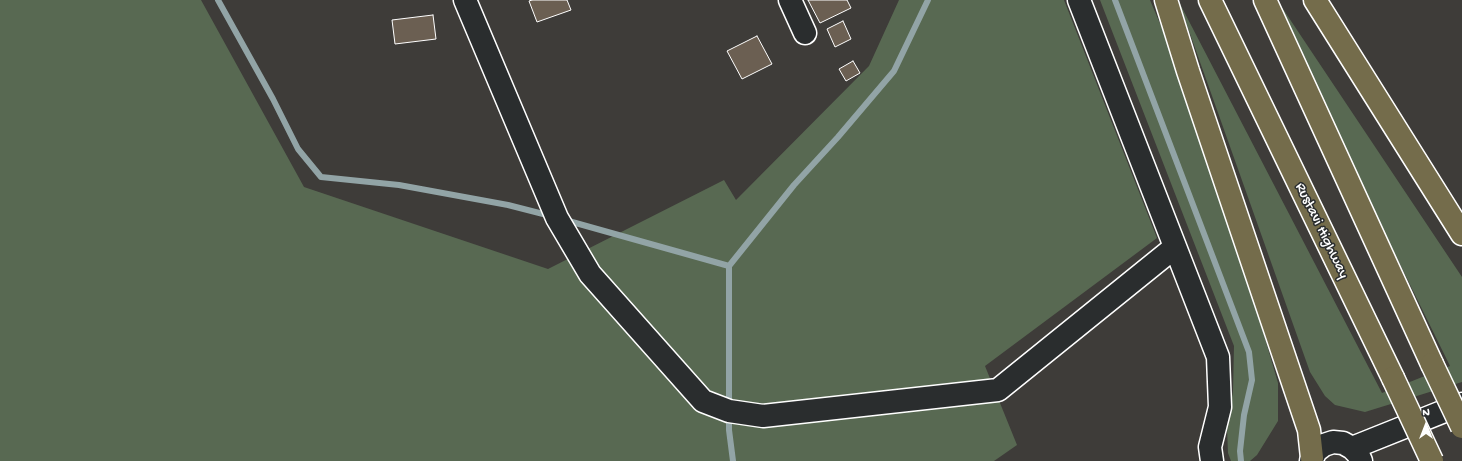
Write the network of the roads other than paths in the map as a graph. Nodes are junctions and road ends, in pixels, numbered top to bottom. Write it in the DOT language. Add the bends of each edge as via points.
graph roads {
  1 [pos="465,0"];
  2 [pos="790,0"];
  3 [pos="1079,0"];
  4 [pos="1166,0"];
  5 [pos="1210,0"];
  6 [pos="1265,0"];
  7 [pos="1315,0"];
  8 [pos="806,33"];
  9 [pos="1462,234"];
  10 [pos="1175,247"];
  11 [pos="1462,404"];
  12 [pos="1462,427"];
  13 [pos="1357,454"];
  14 [pos="1310,460"];
  15 [pos="1212,461"];
  16 [pos="1432,461"];
  1 -- 10 [label="street" via="557,218 590,274 704,401 729,411 763,416 998,390"];
  2 -- 8 [label="street"];
  3 -- 10 [label="street"];
  4 -- 14 [label="highway" via="1309,430"];
  5 -- 16 [label="highway, Rustavi Highway, bridge"];
  6 -- 12 [label="highway, bridge"];
  7 -- 9 [label="highway"];
  10 -- 15 [label="street" via="1218,357 1220,407 1210,447"];
  11 -- 13 [label="street"];
  13 -- 14 [label="street" via="1343,443 1332,442 1316,450"];
}
